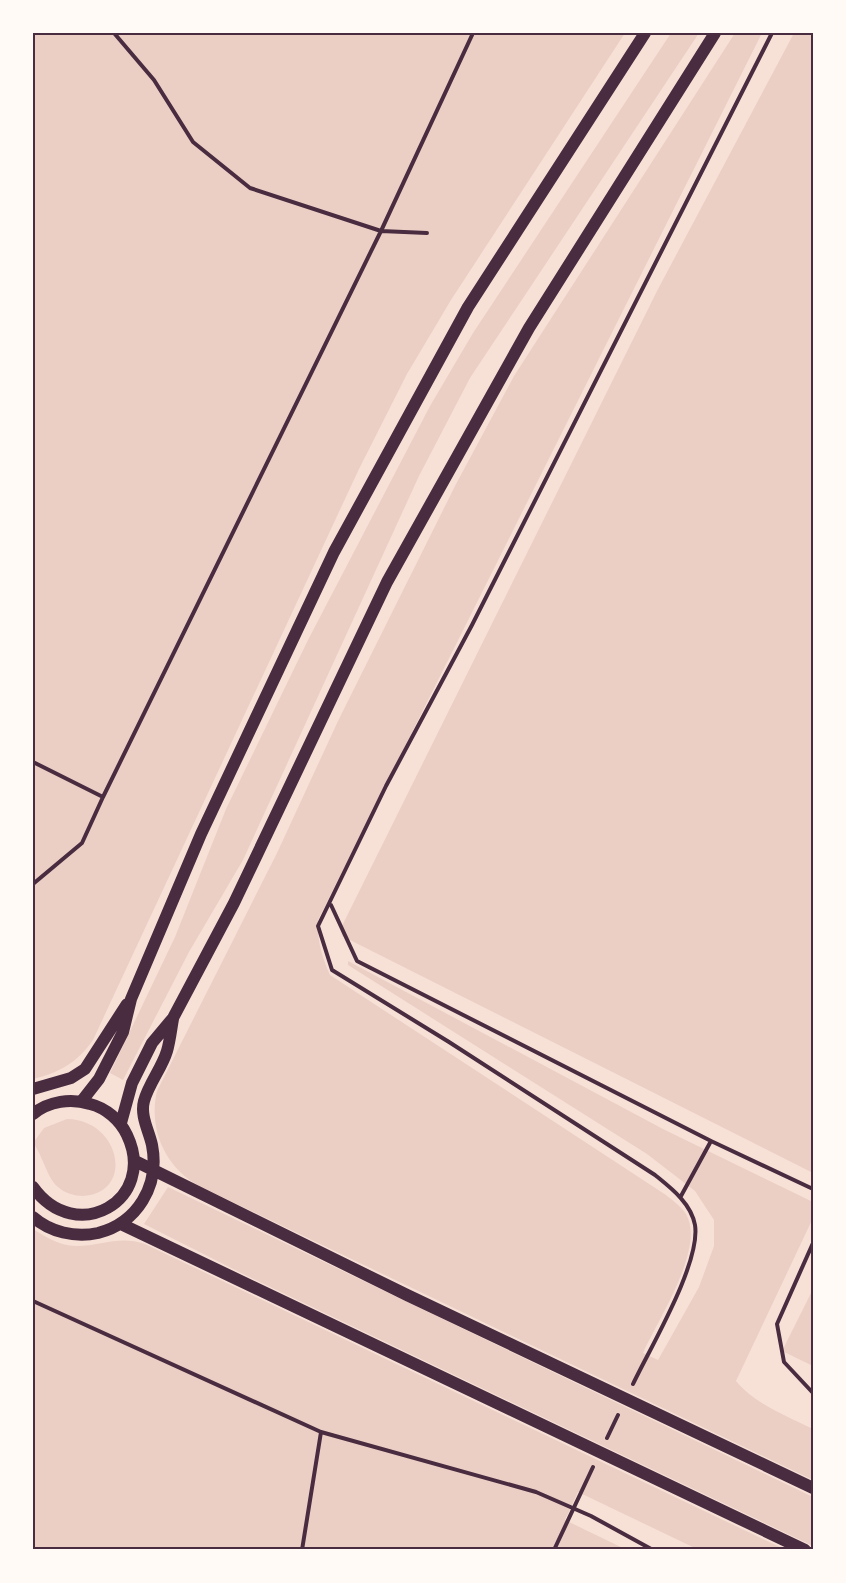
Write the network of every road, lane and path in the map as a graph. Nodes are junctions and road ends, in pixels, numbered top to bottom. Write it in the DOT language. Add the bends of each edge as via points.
graph roads {
  1 [pos="114,33"];
  2 [pos="473,33"];
  3 [pos="645,33"];
  4 [pos="715,33"];
  5 [pos="772,33"];
  6 [pos="381,231"];
  7 [pos="427,233"];
  8 [pos="33,762"];
  9 [pos="103,797"];
  10 [pos="33,885"];
  11 [pos="331,904"];
  12 [pos="131,999"];
  13 [pos="173,1018"];
  14 [pos="33,1089"];
  15 [pos="81,1102"];
  16 [pos="33,1114"];
  17 [pos="121,1123"];
  18 [pos="711,1141"];
  19 [pos="135,1161"];
  20 [pos="153,1171"];
  21 [pos="33,1187"];
  22 [pos="813,1190"];
  23 [pos="681,1196"];
  24 [pos="33,1218"];
  25 [pos="122,1224"];
  26 [pos="813,1243"];
  27 [pos="33,1301"];
  28 [pos="648,1353"];
  29 [pos="813,1393"];
  30 [pos="321,1432"];
  31 [pos="813,1488"];
  32 [pos="557,1542"];
  33 [pos="302,1550"];
  34 [pos="554,1550"];
  35 [pos="653,1550"];
  36 [pos="805,1550"];
  1 -- 6 [label="path" via="154,80 193,142 250,188"];
  2 -- 6 [label="path"];
  3 -- 12 [label="main road" via="468,307 334,552 201,834"];
  4 -- 13 [label="main road" via="529,328 387,582 260,852"];
  5 -- 11 [label="path" via="472,625 386,786"];
  6 -- 7 [label="path"];
  6 -- 9 [label="path"];
  8 -- 9 [label="path"];
  9 -- 10 [label="path" via="82,843"];
  11 -- 18 [label="path" via="357,961"];
  11 -- 23 [label="path" via="318,926 332,970 636,1162"];
  12 -- 14 [label="main road" via="85,1069 70,1078"];
  12 -- 15 [label="main road" via="123,1032 109,1061"];
  13 -- 17 [label="main road" via="152,1043 132,1083"];
  13 -- 20 [label="main road" via="167,1052 143,1103 154,1157"];
  15 -- 16 [label="main road" via="51,1104"];
  15 -- 17 [label="main road" via="100,1107"];
  17 -- 19 [label="main road"];
  18 -- 22 [label="path"];
  18 -- 23 [label="path"];
  19 -- 20 [label="main road"];
  19 -- 21 [label="main road" via="131,1179 117,1202 89,1216 76,1216 48,1204"];
  20 -- 25 [label="main road" via="145,1198"];
  20 -- 31 [label="main road"];
  23 -- 28 [label="path" via="695,1224 693,1253"];
  24 -- 25 [label="main road" via="51,1229 80,1235"];
  25 -- 36 [label="main road"];
  26 -- 29 [label="path" via="777,1324 784,1362"];
  27 -- 30 [label="path"];
  30 -- 33 [label="path"];
  30 -- 35 [label="path" via="536,1492"];
  32 -- 34 [label="path"];
}
